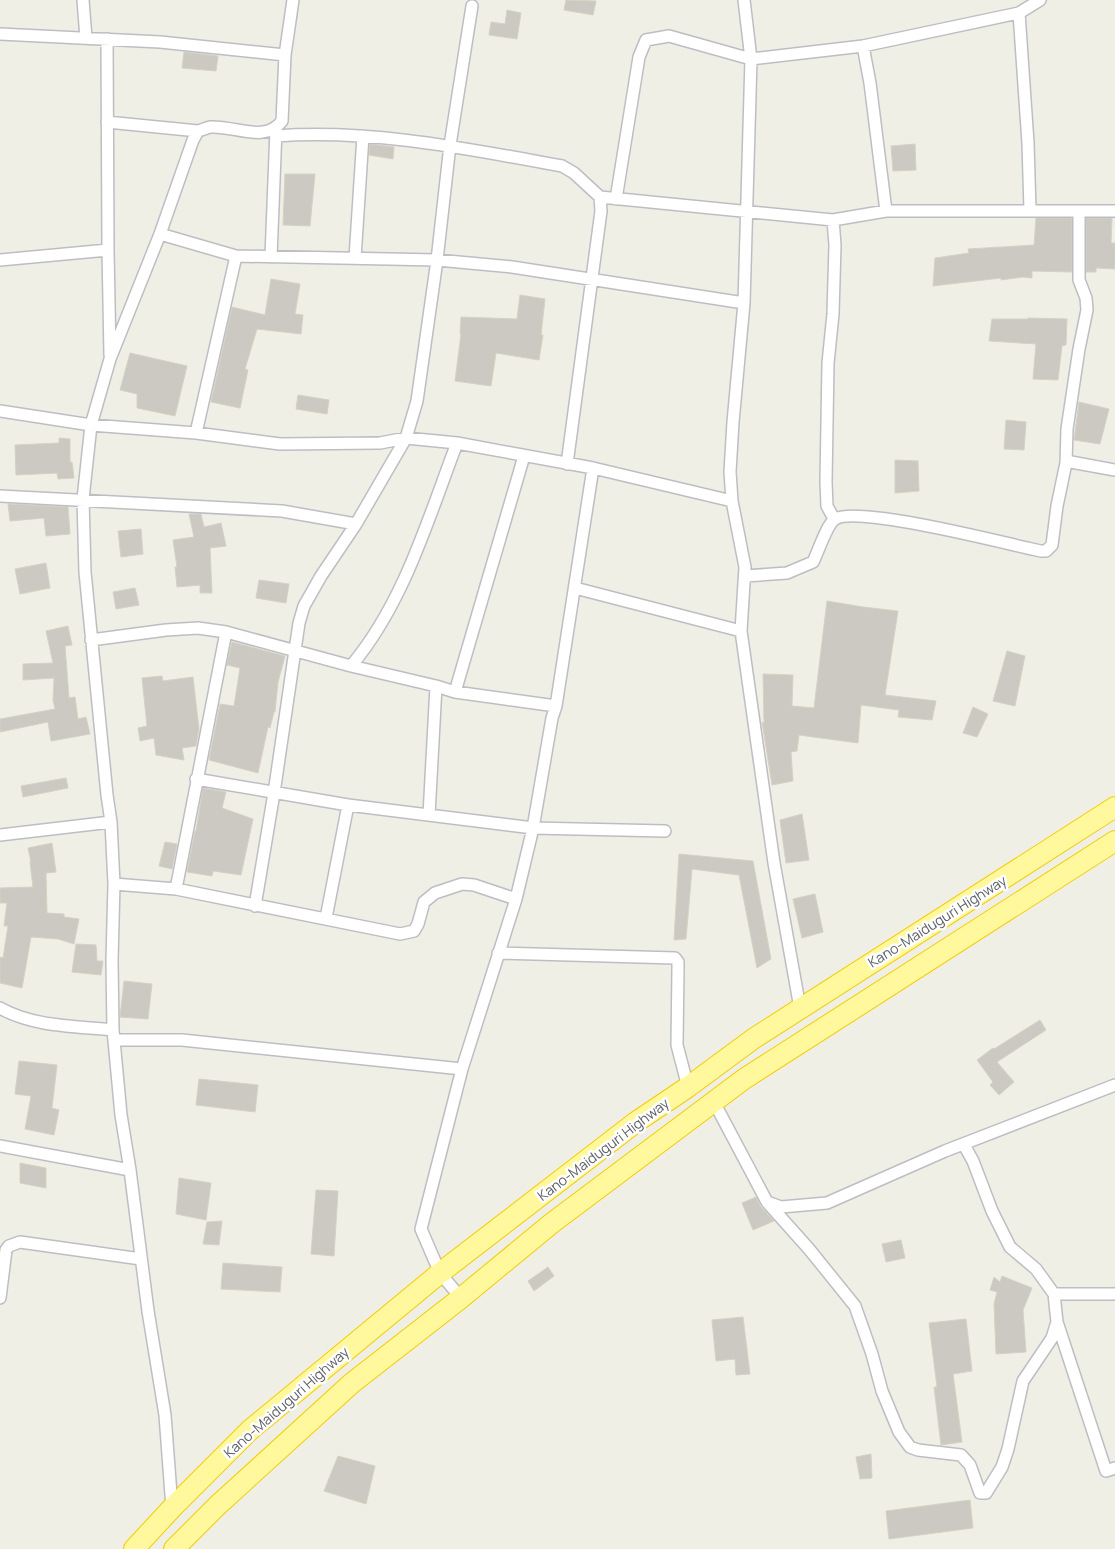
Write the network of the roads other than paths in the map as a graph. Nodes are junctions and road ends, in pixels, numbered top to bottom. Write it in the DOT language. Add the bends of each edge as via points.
graph roads {
  1 [pos="83,0"];
  2 [pos="293,0"];
  3 [pos="744,0"];
  4 [pos="1040,0"];
  5 [pos="472,6"];
  6 [pos="1019,13"];
  7 [pos="0,34"];
  8 [pos="86,38"];
  9 [pos="107,39"];
  10 [pos="863,46"];
  11 [pos="285,55"];
  12 [pos="751,59"];
  13 [pos="107,122"];
  14 [pos="198,131"];
  15 [pos="276,132"];
  16 [pos="363,136"];
  17 [pos="450,145"];
  18 [pos="600,197"];
  19 [pos="616,199"];
  20 [pos="1030,210"];
  21 [pos="886,211"];
  22 [pos="1079,211"];
  23 [pos="1115,211"];
  24 [pos="747,212"];
  25 [pos="833,220"];
  26 [pos="160,234"];
  27 [pos="108,250"];
  28 [pos="236,256"];
  29 [pos="271,257"];
  30 [pos="355,258"];
  31 [pos="0,260"];
  32 [pos="437,260"];
  33 [pos="592,280"];
  34 [pos="744,303"];
  35 [pos="110,360"];
  36 [pos="0,411"];
  37 [pos="91,425"];
  38 [pos="196,433"];
  39 [pos="406,438"];
  40 [pos="457,443"];
  41 [pos="524,456"];
  42 [pos="1066,463"];
  43 [pos="567,464"];
  44 [pos="592,468"];
  45 [pos="1115,470"];
  46 [pos="0,496"];
  47 [pos="83,499"];
  48 [pos="732,501"];
  49 [pos="834,519"];
  50 [pos="356,524"];
  51 [pos="745,576"];
  52 [pos="575,588"];
  53 [pos="742,631"];
  54 [pos="226,632"];
  55 [pos="91,640"];
  56 [pos="295,651"];
  57 [pos="351,666"];
  58 [pos="436,686"];
  59 [pos="455,692"];
  60 [pos="556,706"];
  61 [pos="196,779"];
  62 [pos="274,793"];
  63 [pos="348,804"];
  64 [pos="1115,807"];
  65 [pos="429,815"];
  66 [pos="111,822"];
  67 [pos="533,828"];
  68 [pos="664,831"];
  69 [pos="0,835"];
  70 [pos="1115,841"];
  71 [pos="114,884"];
  72 [pos="176,889"];
  73 [pos="516,899"];
  74 [pos="255,906"];
  75 [pos="326,918"];
  76 [pos="498,953"];
  77 [pos="0,1008"];
  78 [pos="800,1008"];
  79 [pos="113,1035"];
  80 [pos="462,1069"];
  81 [pos="1115,1085"];
  82 [pos="688,1087"];
  83 [pos="714,1102"];
  84 [pos="964,1144"];
  85 [pos="0,1146"];
  86 [pos="130,1170"];
  87 [pos="768,1202"];
  88 [pos="141,1259"];
  89 [pos="440,1273"];
  90 [pos="1054,1294"];
  91 [pos="1115,1294"];
  92 [pos="0,1298"];
  93 [pos="462,1298"];
  94 [pos="1057,1322"];
  95 [pos="1115,1468"];
  96 [pos="172,1508"];
  97 [pos="134,1549"];
  98 [pos="174,1549"];
  1 -- 8 [label="street"];
  2 -- 11 [label="street"];
  3 -- 12 [label="street"];
  4 -- 6 [label="street"];
  5 -- 17 [label="street"];
  6 -- 10 [label="street"];
  6 -- 20 [label="street"];
  7 -- 8 [label="street"];
  8 -- 9 [label="street"];
  9 -- 11 [label="street"];
  9 -- 13 [label="street"];
  10 -- 12 [label="street"];
  10 -- 21 [label="street"];
  11 -- 15 [label="street" via="282,121"];
  12 -- 19 [label="street" via="669,36 646,40 639,57"];
  12 -- 24 [label="street"];
  13 -- 14 [label="street"];
  13 -- 27 [label="street"];
  14 -- 15 [label="street" via="210,127"];
  14 -- 26 [label="street"];
  15 -- 16 [label="street"];
  15 -- 29 [label="street"];
  16 -- 17 [label="street"];
  16 -- 30 [label="street"];
  17 -- 18 [label="street" via="562,166"];
  17 -- 32 [label="street"];
  18 -- 19 [label="street"];
  18 -- 33 [label="street"];
  19 -- 24 [label="street"];
  20 -- 21 [label="street"];
  20 -- 22 [label="street"];
  21 -- 25 [label="street"];
  22 -- 23 [label="street"];
  22 -- 42 [label="street" via="1079,280 1087,310 1067,430"];
  24 -- 25 [label="street"];
  24 -- 34 [label="street"];
  25 -- 49 [label="street" via="835,245 826,482 827,506"];
  26 -- 28 [label="street"];
  26 -- 35 [label="street"];
  27 -- 31 [label="street"];
  27 -- 35 [label="street"];
  28 -- 29 [label="street"];
  28 -- 38 [label="street"];
  29 -- 30 [label="street"];
  30 -- 32 [label="street"];
  32 -- 33 [label="street" via="512,267"];
  32 -- 39 [label="street" via="417,401"];
  33 -- 34 [label="street"];
  33 -- 43 [label="street"];
  34 -- 48 [label="street" via="733,422"];
  35 -- 37 [label="street"];
  36 -- 37 [label="street"];
  37 -- 38 [label="street"];
  37 -- 47 [label="street"];
  38 -- 39 [label="street" via="280,444 380,443"];
  39 -- 40 [label="street"];
  39 -- 50 [label="street"];
  40 -- 41 [label="street"];
  40 -- 57 [label="street" via="384,620"];
  41 -- 43 [label="street"];
  41 -- 59 [label="street"];
  42 -- 45 [label="street"];
  42 -- 49 [label="street" via="1052,545 1046,551 876,517 842,515"];
  43 -- 44 [label="street"];
  44 -- 48 [label="street"];
  44 -- 52 [label="street"];
  46 -- 47 [label="street"];
  47 -- 50 [label="street" via="282,511"];
  47 -- 55 [label="street"];
  48 -- 51 [label="street"];
  49 -- 51 [label="street" via="813,562 787,573"];
  50 -- 56 [label="street" via="304,606"];
  51 -- 53 [label="street"];
  52 -- 53 [label="street"];
  52 -- 60 [label="street"];
  53 -- 78 [label="street" via="774,863"];
  54 -- 55 [label="street" via="198,628"];
  54 -- 56 [label="street"];
  54 -- 61 [label="street"];
  55 -- 66 [label="street"];
  56 -- 57 [label="street"];
  56 -- 62 [label="street"];
  57 -- 58 [label="street"];
  58 -- 59 [label="street"];
  58 -- 65 [label="street"];
  59 -- 60 [label="street"];
  60 -- 67 [label="street"];
  61 -- 62 [label="street"];
  61 -- 72 [label="street"];
  62 -- 63 [label="street"];
  62 -- 74 [label="street"];
  63 -- 65 [label="street"];
  63 -- 75 [label="street"];
  64 -- 78 [label="highway, Kano-Maiduguri Highway"];
  65 -- 67 [label="street"];
  66 -- 69 [label="street"];
  66 -- 71 [label="street"];
  67 -- 68 [label="street"];
  67 -- 73 [label="street"];
  70 -- 83 [label="highway, Kano-Maiduguri Highway" via="744,1079"];
  71 -- 72 [label="street"];
  71 -- 79 [label="street"];
  72 -- 74 [label="street"];
  73 -- 75 [label="street" via="474,884 462,884 435,893 424,902 414,930 400,934"];
  73 -- 76 [label="street"];
  74 -- 75 [label="street"];
  76 -- 80 [label="street"];
  76 -- 82 [label="street" via="674,958 678,962 677,1045"];
  77 -- 79 [label="street" via="48,1024"];
  78 -- 82 [label="highway, Kano-Maiduguri Highway"];
  79 -- 80 [label="street"];
  79 -- 86 [label="street"];
  80 -- 89 [label="street" via="421,1229"];
  81 -- 84 [label="street"];
  82 -- 89 [label="highway, Kano-Maiduguri Highway" via="636,1122"];
  83 -- 87 [label="street"];
  83 -- 93 [label="highway, Kano-Maiduguri Highway" via="552,1223"];
  84 -- 87 [label="street" via="826,1204 781,1207"];
  84 -- 90 [label="street" via="1010,1247 1036,1269"];
  85 -- 86 [label="street"];
  86 -- 88 [label="street"];
  87 -- 94 [label="street" via="855,1306 882,1391 899,1432 910,1447 918,1450 961,1455 970,1465 980,1493 986,1493 1002,1467 1023,1381 1052,1338"];
  88 -- 92 [label="street" via="20,1242 6,1250"];
  88 -- 96 [label="street" via="165,1416"];
  89 -- 93 [label="street"];
  89 -- 96 [label="highway, Kano-Maiduguri Highway" via="250,1430"];
  90 -- 91 [label="street"];
  90 -- 94 [label="street"];
  93 -- 98 [label="highway, Kano-Maiduguri Highway" via="352,1382"];
  94 -- 95 [label="street" via="1106,1471"];
  96 -- 97 [label="highway, Kano-Maiduguri Highway"];
}
